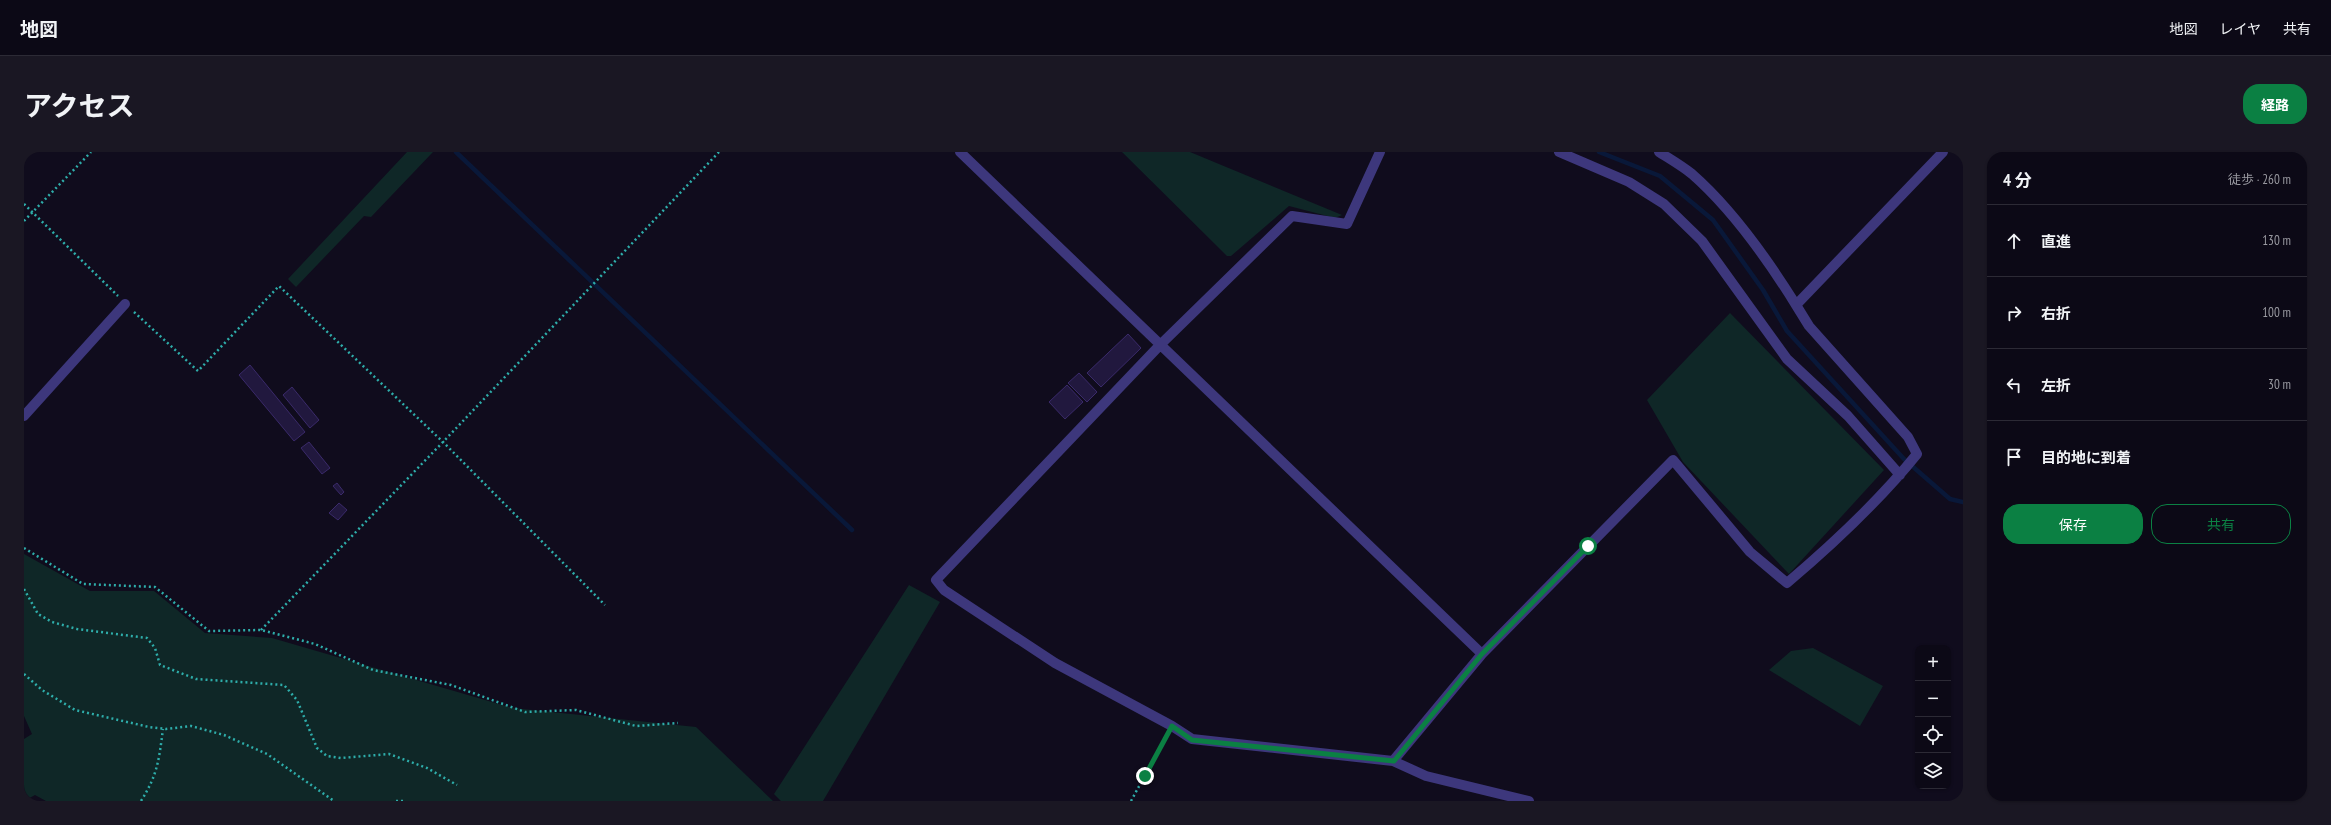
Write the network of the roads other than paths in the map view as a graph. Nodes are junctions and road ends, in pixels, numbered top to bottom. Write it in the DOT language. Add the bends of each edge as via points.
graph roads {
  1 [pos="960,152"];
  2 [pos="1380,152"];
  3 [pos="1559,152"];
  4 [pos="1659,152"];
  5 [pos="1943,152"];
  6 [pos="125,304"];
  7 [pos="1796,305"];
  8 [pos="1160,345"];
  9 [pos="24,416"];
  10 [pos="1906,467"];
  11 [pos="1482,654"];
  12 [pos="1394,761"];
  13 [pos="1529,801"];
  1 -- 8 [label="street"];
  2 -- 8 [label="street" via="1347,224 1292,216"];
  3 -- 10 [label="street" via="1628,182 1664,204 1702,241 1787,359"];
  4 -- 7 [label="street" via="1692,174 1723,207 1772,267"];
  5 -- 7 [label="street"];
  6 -- 9 [label="street"];
  7 -- 10 [label="street" via="1809,326 1908,438 1917,454"];
  8 -- 11 [label="street"];
  8 -- 12 [label="street" via="936,580 944,590 1055,663 1172,726 1192,740"];
  10 -- 11 [label="street" via="1811,564 1787,583 1750,552 1673,460"];
  11 -- 12 [label="street"];
  12 -- 13 [label="street" via="1426,776"];
}
